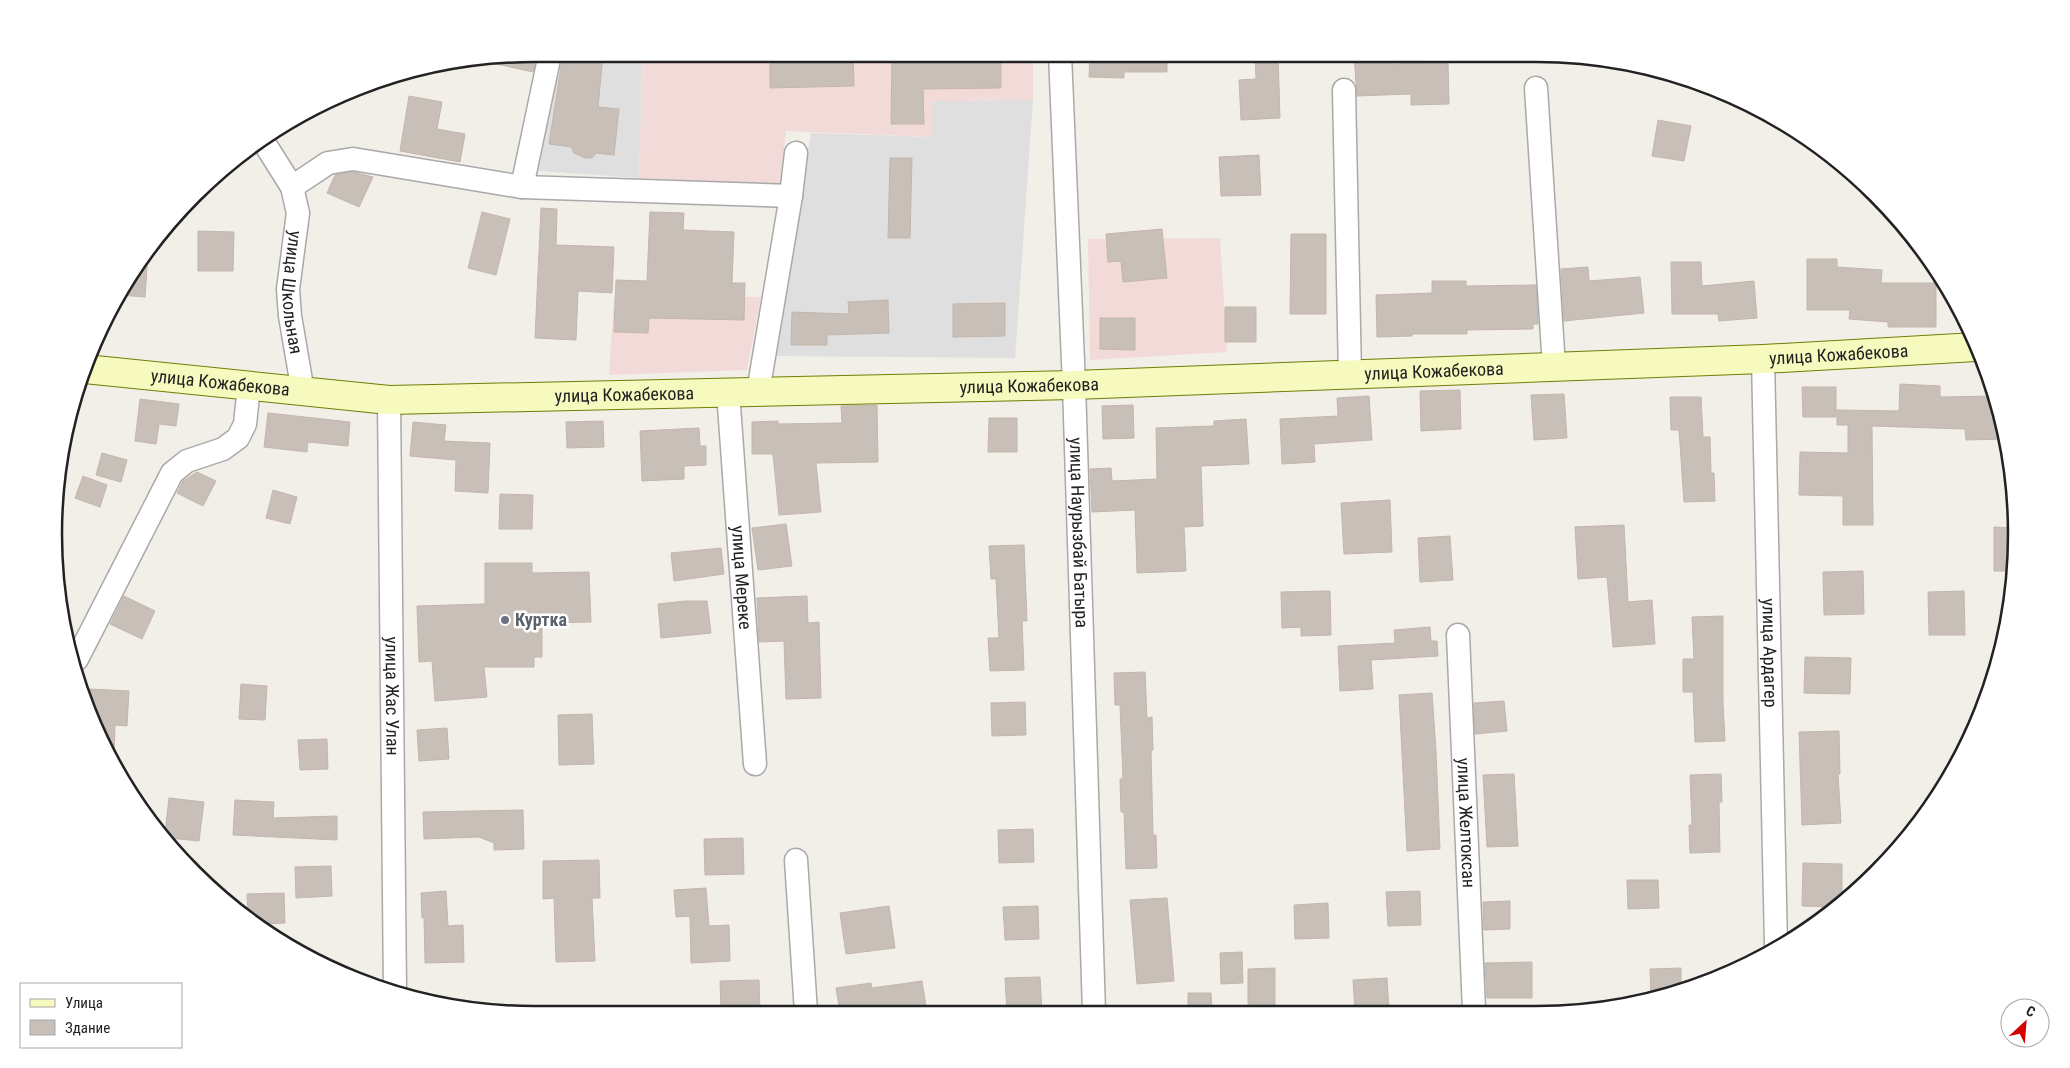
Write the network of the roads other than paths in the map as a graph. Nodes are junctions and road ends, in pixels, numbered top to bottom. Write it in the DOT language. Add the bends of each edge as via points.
graph roads {
  1 [pos="548,62"];
  2 [pos="1060,62"];
  3 [pos="1536,88"];
  4 [pos="1344,90"];
  5 [pos="266,146"];
  6 [pos="796,153"];
  7 [pos="292,187"];
  8 [pos="522,187"];
  9 [pos="791,196"];
  10 [pos="1969,347"];
  11 [pos="1763,359"];
  12 [pos="1554,367"];
  13 [pos="92,370"];
  14 [pos="1350,375"];
  15 [pos="1074,385"];
  16 [pos="249,386"];
  17 [pos="303,392"];
  18 [pos="728,392"];
  19 [pos="758,392"];
  20 [pos="389,400"];
  21 [pos="1458,635"];
  22 [pos="79,655"];
  23 [pos="755,764"];
  24 [pos="796,860"];
  25 [pos="1776,940"];
  26 [pos="395,984"];
  27 [pos="806,1006"];
  28 [pos="1094,1006"];
  29 [pos="1474,1006"];
  1 -- 8 [label="street"];
  2 -- 15 [label="street, улица Наурызбай Батыра"];
  3 -- 12 [label="street"];
  4 -- 14 [label="street"];
  5 -- 7 [label="street, улица Школьная"];
  6 -- 9 [label="street"];
  7 -- 8 [label="street" via="328,163 353,159"];
  7 -- 17 [label="street, улица Школьная" via="298,213 288,289"];
  8 -- 9 [label="street"];
  9 -- 19 [label="street"];
  10 -- 11 [label="main road, улица Кожабекова"];
  11 -- 12 [label="main road, улица Кожабекова"];
  11 -- 25 [label="street, улица Ардагер"];
  12 -- 14 [label="main road, улица Кожабекова"];
  13 -- 16 [label="main road, улица Кожабекова"];
  14 -- 15 [label="main road, улица Кожабекова"];
  15 -- 19 [label="main road, улица Кожабекова"];
  15 -- 28 [label="street, улица Наурызбай Батыра"];
  16 -- 17 [label="main road, улица Кожабекова"];
  16 -- 22 [label="street" via="245,424 238,438 223,449 187,461 172,473"];
  17 -- 20 [label="main road, улица Кожабекова"];
  18 -- 19 [label="main road, улица Кожабекова"];
  18 -- 20 [label="main road, улица Кожабекова"];
  18 -- 23 [label="street, улица Мереке"];
  20 -- 26 [label="street, улица Жас Улан"];
  21 -- 29 [label="street, улица Желтоксан"];
  24 -- 27 [label="street"];
}
